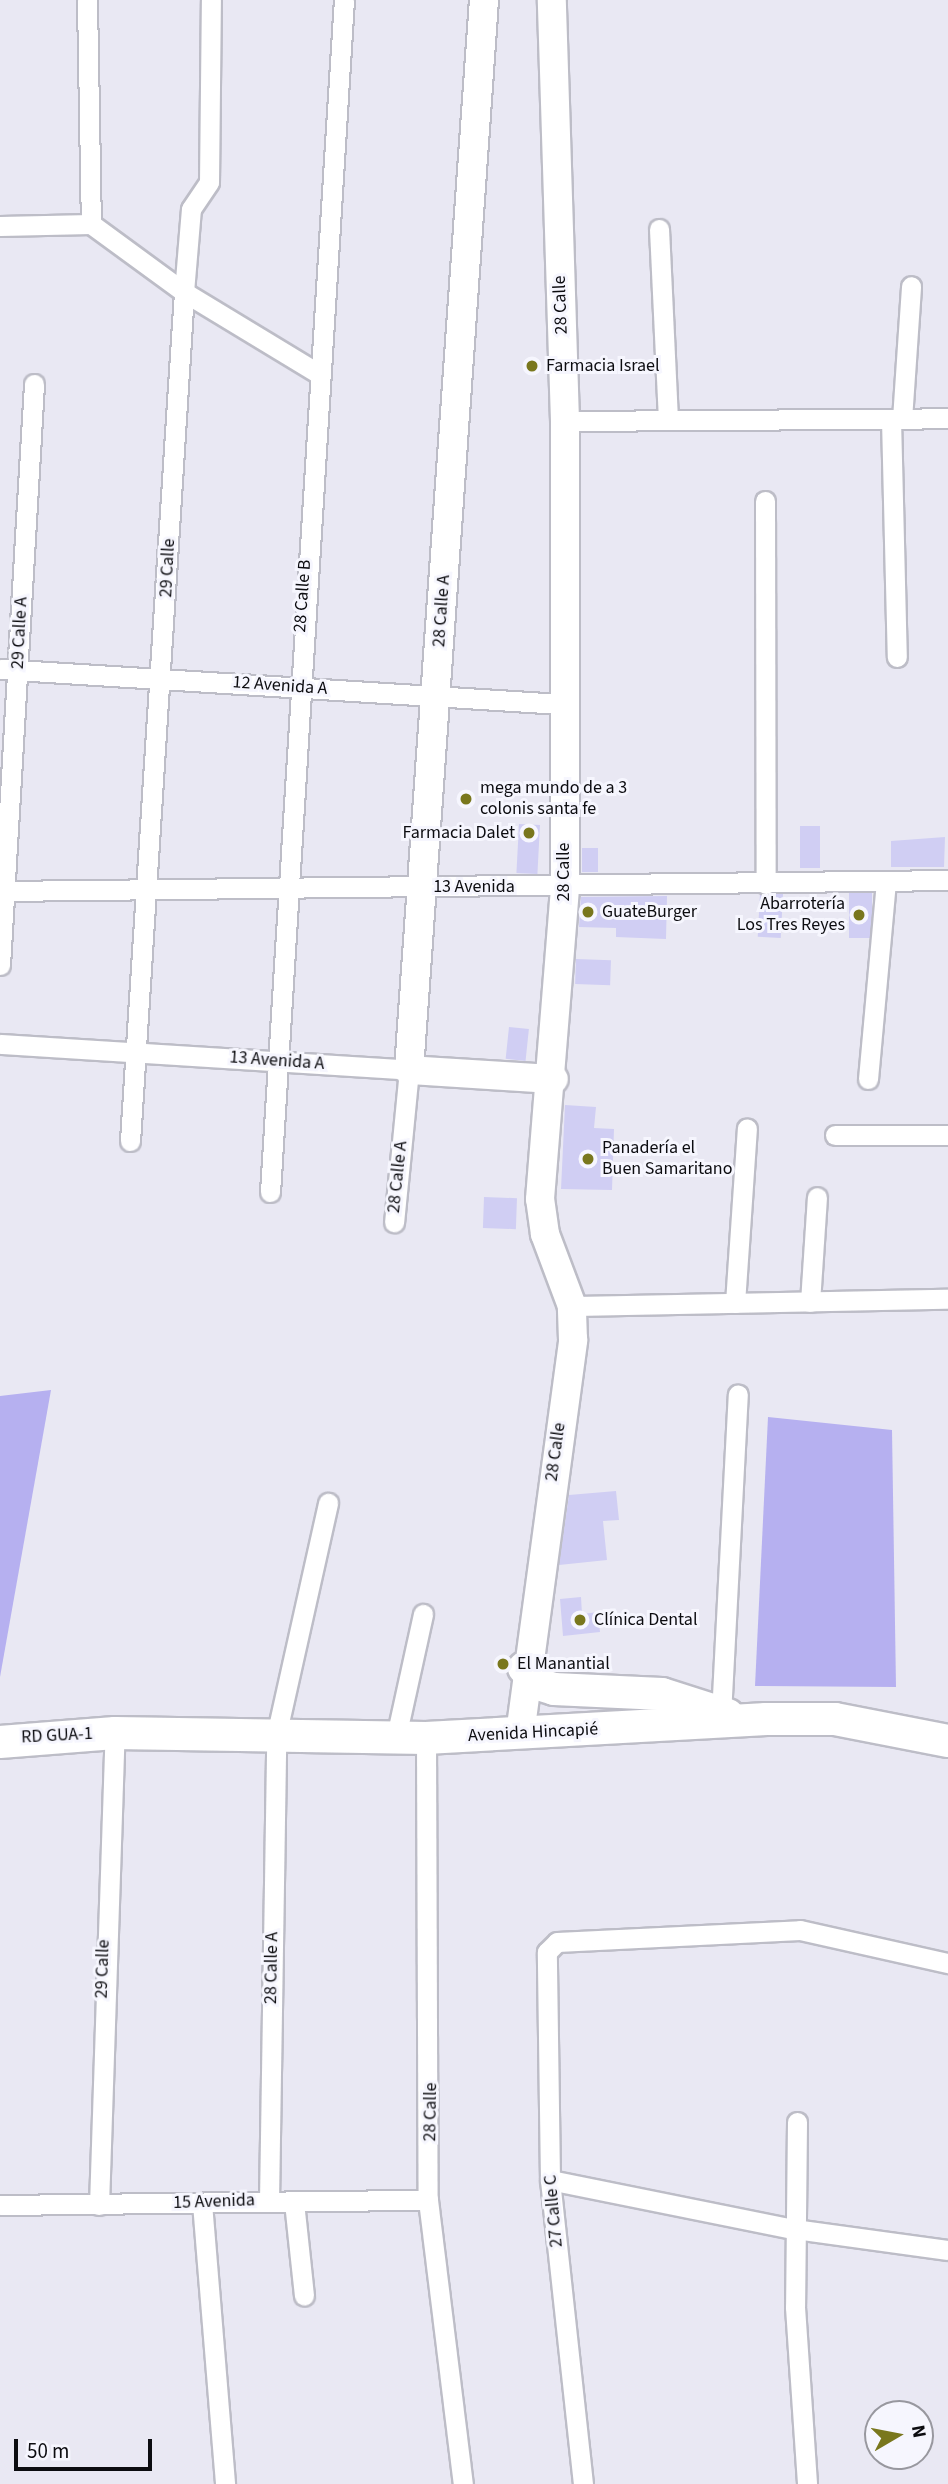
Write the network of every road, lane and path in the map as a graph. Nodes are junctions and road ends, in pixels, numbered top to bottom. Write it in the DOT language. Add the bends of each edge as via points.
graph roads {
  1 [pos="87,0"];
  2 [pos="211,0"];
  3 [pos="344,0"];
  4 [pos="484,0"];
  5 [pos="552,0"];
  6 [pos="90,224"];
  7 [pos="0,226"];
  8 [pos="659,229"];
  9 [pos="911,286"];
  10 [pos="184,292"];
  11 [pos="318,373"];
  12 [pos="34,384"];
  13 [pos="948,418"];
  14 [pos="897,419"];
  15 [pos="667,420"];
  16 [pos="565,421"];
  17 [pos="765,501"];
  18 [pos="897,657"];
  19 [pos="9,670"];
  20 [pos="161,679"];
  21 [pos="297,688"];
  22 [pos="436,696"];
  23 [pos="561,704"];
  24 [pos="948,880"];
  25 [pos="886,881"];
  26 [pos="766,884"];
  27 [pos="424,886"];
  28 [pos="565,888"];
  29 [pos="286,889"];
  30 [pos="148,890"];
  31 [pos="2,891"];
  32 [pos="0,965"];
  33 [pos="0,1044"];
  34 [pos="135,1053"];
  35 [pos="277,1061"];
  36 [pos="409,1070"];
  37 [pos="554,1079"];
  38 [pos="868,1079"];
  39 [pos="747,1128"];
  40 [pos="835,1135"];
  41 [pos="948,1135"];
  42 [pos="130,1141"];
  43 [pos="270,1192"];
  44 [pos="817,1197"];
  45 [pos="394,1222"];
  46 [pos="948,1299"];
  47 [pos="810,1302"];
  48 [pos="735,1303"];
  49 [pos="572,1306"];
  50 [pos="738,1394"];
  51 [pos="328,1503"];
  52 [pos="423,1614"];
  53 [pos="524,1668"];
  54 [pos="721,1715"];
  55 [pos="761,1719"];
  56 [pos="115,1733"];
  57 [pos="520,1734"];
  58 [pos="276,1735"];
  59 [pos="411,1737"];
  60 [pos="948,1741"];
  61 [pos="0,1742"];
  62 [pos="948,1963"];
  63 [pos="797,2122"];
  64 [pos="550,2180"];
  65 [pos="428,2200"];
  66 [pos="269,2201"];
  67 [pos="294,2202"];
  68 [pos="202,2203"];
  69 [pos="0,2205"];
  70 [pos="99,2205"];
  71 [pos="794,2229"];
  72 [pos="948,2250"];
  73 [pos="304,2295"];
  74 [pos="225,2484"];
  75 [pos="463,2484"];
  76 [pos="583,2484"];
  77 [pos="807,2484"];
  1 -- 6 [label="street"];
  2 -- 10 [label="street, 29 Calle" via="209,182 191,209"];
  3 -- 11 [label="street, 28 Calle B"];
  4 -- 22 [label="main road, 28 Calle A"];
  5 -- 16 [label="main road, 28 Calle"];
  6 -- 7 [label="street"];
  6 -- 10 [label="street"];
  8 -- 15 [label="street"];
  9 -- 14 [label="street"];
  10 -- 11 [label="street"];
  10 -- 20 [label="street, 29 Calle"];
  11 -- 21 [label="street, 28 Calle B"];
  12 -- 19 [label="street, 29 Calle A"];
  13 -- 14 [label="street"];
  14 -- 15 [label="street"];
  14 -- 18 [label="street"];
  15 -- 16 [label="street"];
  16 -- 23 [label="main road, 28 Calle"];
  17 -- 26 [label="street"];
  19 -- 20 [label="street, 12 Avenida A"];
  19 -- 31 [label="street, 29 Calle A"];
  20 -- 21 [label="street, 12 Avenida A"];
  20 -- 30 [label="street, 29 Calle"];
  21 -- 22 [label="street, 12 Avenida A"];
  21 -- 29 [label="street, 28 Calle B"];
  22 -- 23 [label="street, 12 Avenida A"];
  22 -- 27 [label="main road, 28 Calle A"];
  23 -- 28 [label="main road, 28 Calle"];
  24 -- 25 [label="street, 13 Avenida"];
  25 -- 26 [label="street, 13 Avenida"];
  25 -- 38 [label="street"];
  26 -- 28 [label="street, 13 Avenida"];
  27 -- 28 [label="street, 13 Avenida"];
  27 -- 29 [label="street, 13 Avenida"];
  27 -- 36 [label="main road, 28 Calle A"];
  28 -- 37 [label="main road, 28 Calle"];
  29 -- 30 [label="street, 13 Avenida"];
  29 -- 35 [label="street, 28 Calle B"];
  30 -- 31 [label="street, 13 Avenida"];
  30 -- 34 [label="street, 29 Calle"];
  31 -- 32 [label="street, 29 Calle A"];
  33 -- 34 [label="street, 13 Avenida A"];
  34 -- 35 [label="street, 13 Avenida A"];
  34 -- 42 [label="street, 29 Calle"];
  35 -- 36 [label="street, 13 Avenida A"];
  35 -- 43 [label="street, 28 Calle B"];
  36 -- 37 [label="main road, 13 Avenida A"];
  36 -- 45 [label="street, 28 Calle A"];
  37 -- 49 [label="main road, 28 Calle" via="541,1221"];
  39 -- 48 [label="street"];
  40 -- 41 [label="street"];
  44 -- 47 [label="street"];
  46 -- 47 [label="street"];
  47 -- 48 [label="street"];
  48 -- 49 [label="street"];
  49 -- 53 [label="main road, 28 Calle" via="573,1340"];
  50 -- 54 [label="street"];
  51 -- 58 [label="street, 28 Calle A"];
  52 -- 59 [label="street, 28 Calle"];
  53 -- 54 [label="main road" via="538,1684 554,1689 662,1694"];
  53 -- 57 [label="main road, 28 Calle"];
  54 -- 55 [label="main road"];
  55 -- 57 [label="main road, Avenida Hincapié"];
  55 -- 60 [label="main road, Avenida Hincapié" via="835,1719"];
  56 -- 58 [label="main road, Avenida Hincapié"];
  56 -- 61 [label="main road, RD GUA-1"];
  56 -- 70 [label="street, 29 Calle"];
  57 -- 59 [label="main road, Avenida Hincapié"];
  58 -- 59 [label="main road, Avenida Hincapié"];
  58 -- 66 [label="street, 28 Calle A"];
  59 -- 65 [label="street, 28 Calle"];
  62 -- 64 [label="street, 27 Calle C" via="800,1930 557,1942 546,1958"];
  63 -- 71 [label="street"];
  64 -- 71 [label="street"];
  64 -- 76 [label="street, 27 Calle C"];
  65 -- 67 [label="street, 15 Avenida"];
  65 -- 75 [label="street, 28 Calle"];
  66 -- 67 [label="street, 15 Avenida"];
  66 -- 68 [label="street, 15 Avenida"];
  67 -- 73 [label="street"];
  68 -- 70 [label="street, 15 Avenida"];
  68 -- 74 [label="street"];
  69 -- 70 [label="street, 15 Avenida"];
  71 -- 72 [label="street"];
  71 -- 77 [label="street"];
}
